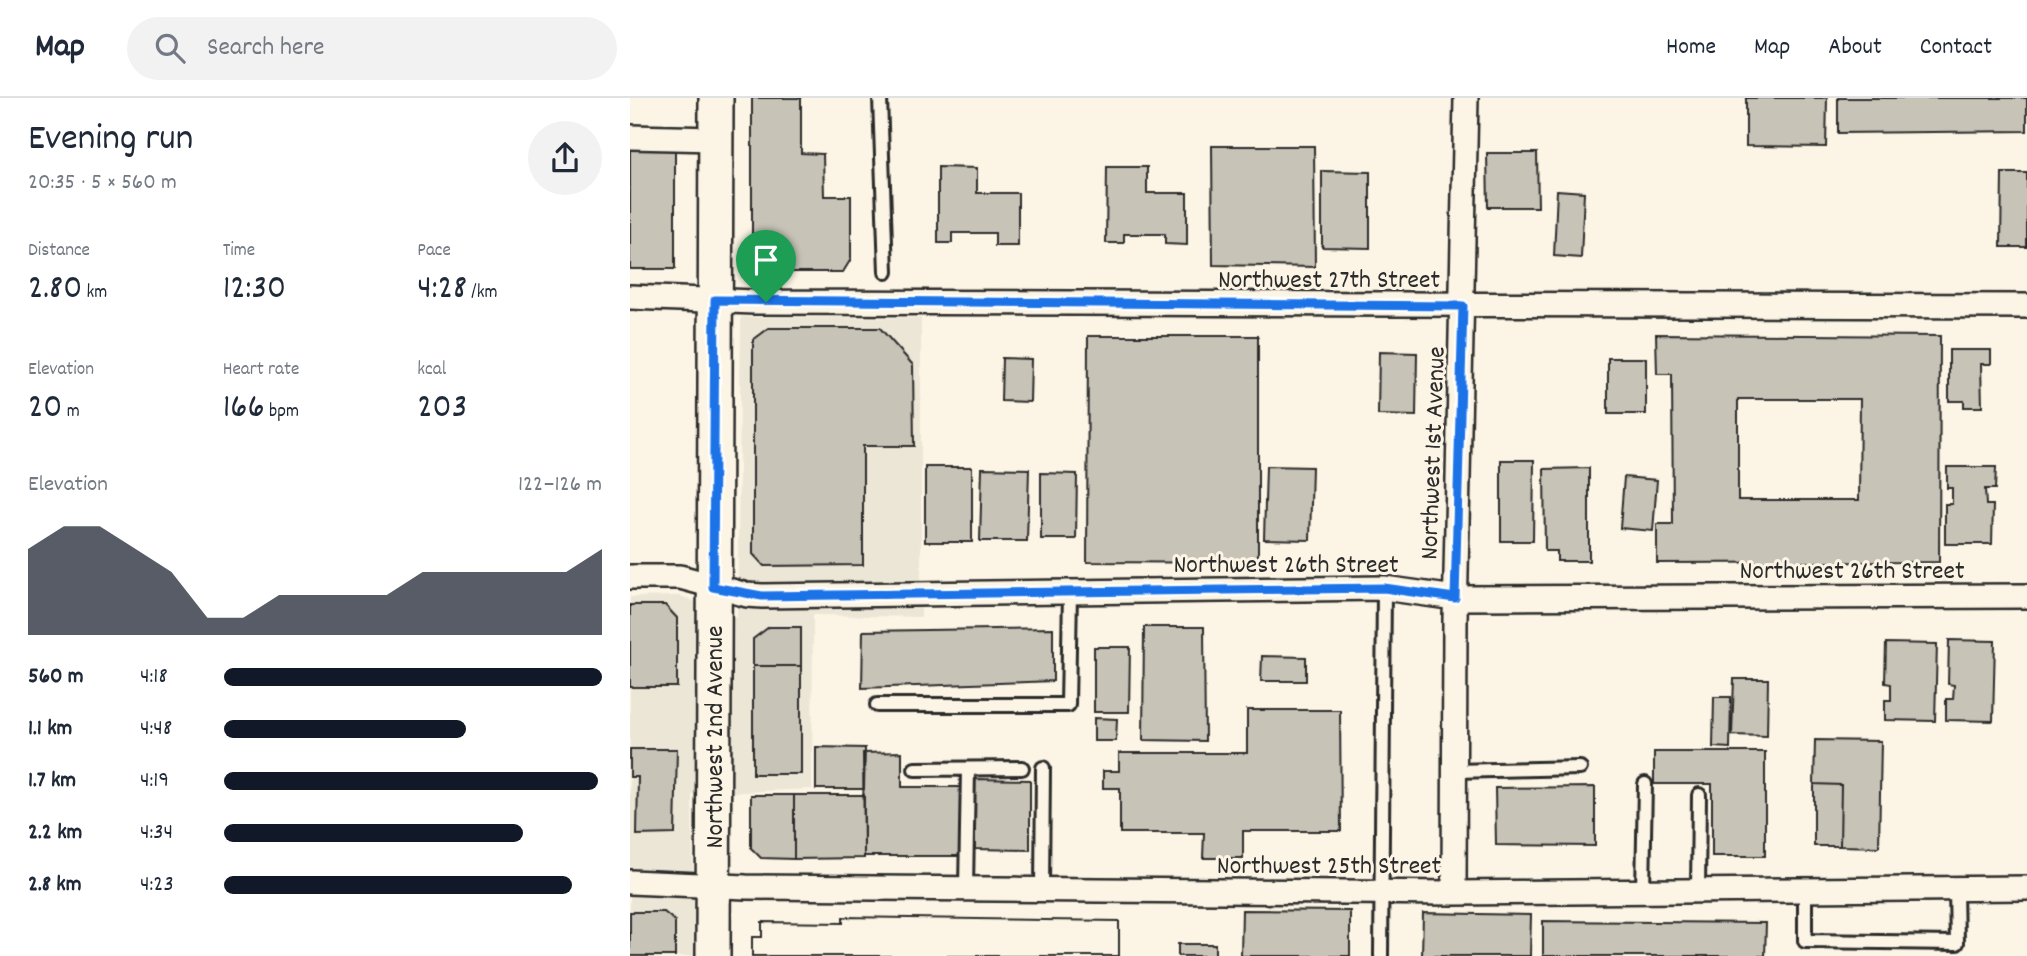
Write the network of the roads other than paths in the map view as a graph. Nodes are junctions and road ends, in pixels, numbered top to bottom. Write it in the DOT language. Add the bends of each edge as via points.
graph roads {
  1 [pos="716,98"];
  2 [pos="880,98"];
  3 [pos="1466,98"];
  4 [pos="630,137"];
  5 [pos="716,139"];
  6 [pos="886,272"];
  7 [pos="630,297"];
  8 [pos="715,300"];
  9 [pos="1463,306"];
  10 [pos="2027,306"];
  11 [pos="630,577"];
  12 [pos="713,587"];
  13 [pos="1384,588"];
  14 [pos="1070,592"];
  15 [pos="2027,596"];
  16 [pos="1455,598"];
  17 [pos="877,705"];
  18 [pos="1022,768"];
  19 [pos="1043,768"];
  20 [pos="1580,768"];
  21 [pos="915,769"];
  22 [pos="968,769"];
  23 [pos="1455,771"];
  24 [pos="1645,784"];
  25 [pos="1699,795"];
  26 [pos="630,883"];
  27 [pos="698,884"];
  28 [pos="2027,888"];
  29 [pos="966,889"];
  30 [pos="1042,889"];
  31 [pos="1956,889"];
  32 [pos="1805,890"];
  33 [pos="1643,891"];
  34 [pos="1698,891"];
  35 [pos="1381,892"];
  36 [pos="1454,893"];
  37 [pos="713,956"];
  38 [pos="1381,956"];
  1 -- 5 [label="street, Northwest 2nd Avenue"];
  2 -- 6 [label="lane"];
  3 -- 9 [label="street, Northwest 1st Avenue"];
  4 -- 5 [label="street"];
  5 -- 8 [label="street, Northwest 2nd Avenue"];
  7 -- 8 [label="street, Northwest 27th Street"];
  8 -- 9 [label="street, Northwest 27th Street"];
  8 -- 12 [label="street, Northwest 2nd Avenue"];
  9 -- 10 [label="street, Northwest 27th Street"];
  9 -- 16 [label="street, Northwest 1st Avenue"];
  11 -- 12 [label="street, Northwest 26th Street" via="680,577"];
  12 -- 14 [label="street, Northwest 26th Street" via="762,596"];
  12 -- 27 [label="street, Northwest 2nd Avenue"];
  13 -- 14 [label="street, Northwest 26th Street"];
  13 -- 16 [label="street, Northwest 26th Street"];
  13 -- 35 [label="lane"];
  14 -- 17 [label="lane" via="1068,705"];
  15 -- 16 [label="street, Northwest 26th Street"];
  16 -- 23 [label="street, Northwest 1st Avenue"];
  18 -- 22 [label="lane"];
  19 -- 30 [label="lane"];
  20 -- 23 [label="lane"];
  21 -- 22 [label="lane"];
  22 -- 29 [label="lane"];
  23 -- 36 [label="street, Northwest 1st Avenue"];
  24 -- 33 [label="lane"];
  25 -- 34 [label="lane"];
  26 -- 27 [label="street, Northwest 25th Street"];
  27 -- 29 [label="street, Northwest 25th Street"];
  27 -- 37 [label="street, Northwest 2nd Avenue"];
  28 -- 31 [label="street, Northwest 25th Street"];
  29 -- 30 [label="street, Northwest 25th Street"];
  30 -- 35 [label="street, Northwest 25th Street"];
  31 -- 32 [label="street, Northwest 25th Street"];
  31 -- 32 [label="lane" via="1957,943 1805,941"];
  32 -- 34 [label="street, Northwest 25th Street"];
  33 -- 34 [label="street, Northwest 25th Street"];
  33 -- 36 [label="street, Northwest 25th Street"];
  35 -- 36 [label="street, Northwest 25th Street"];
  35 -- 38 [label="lane"];
}
